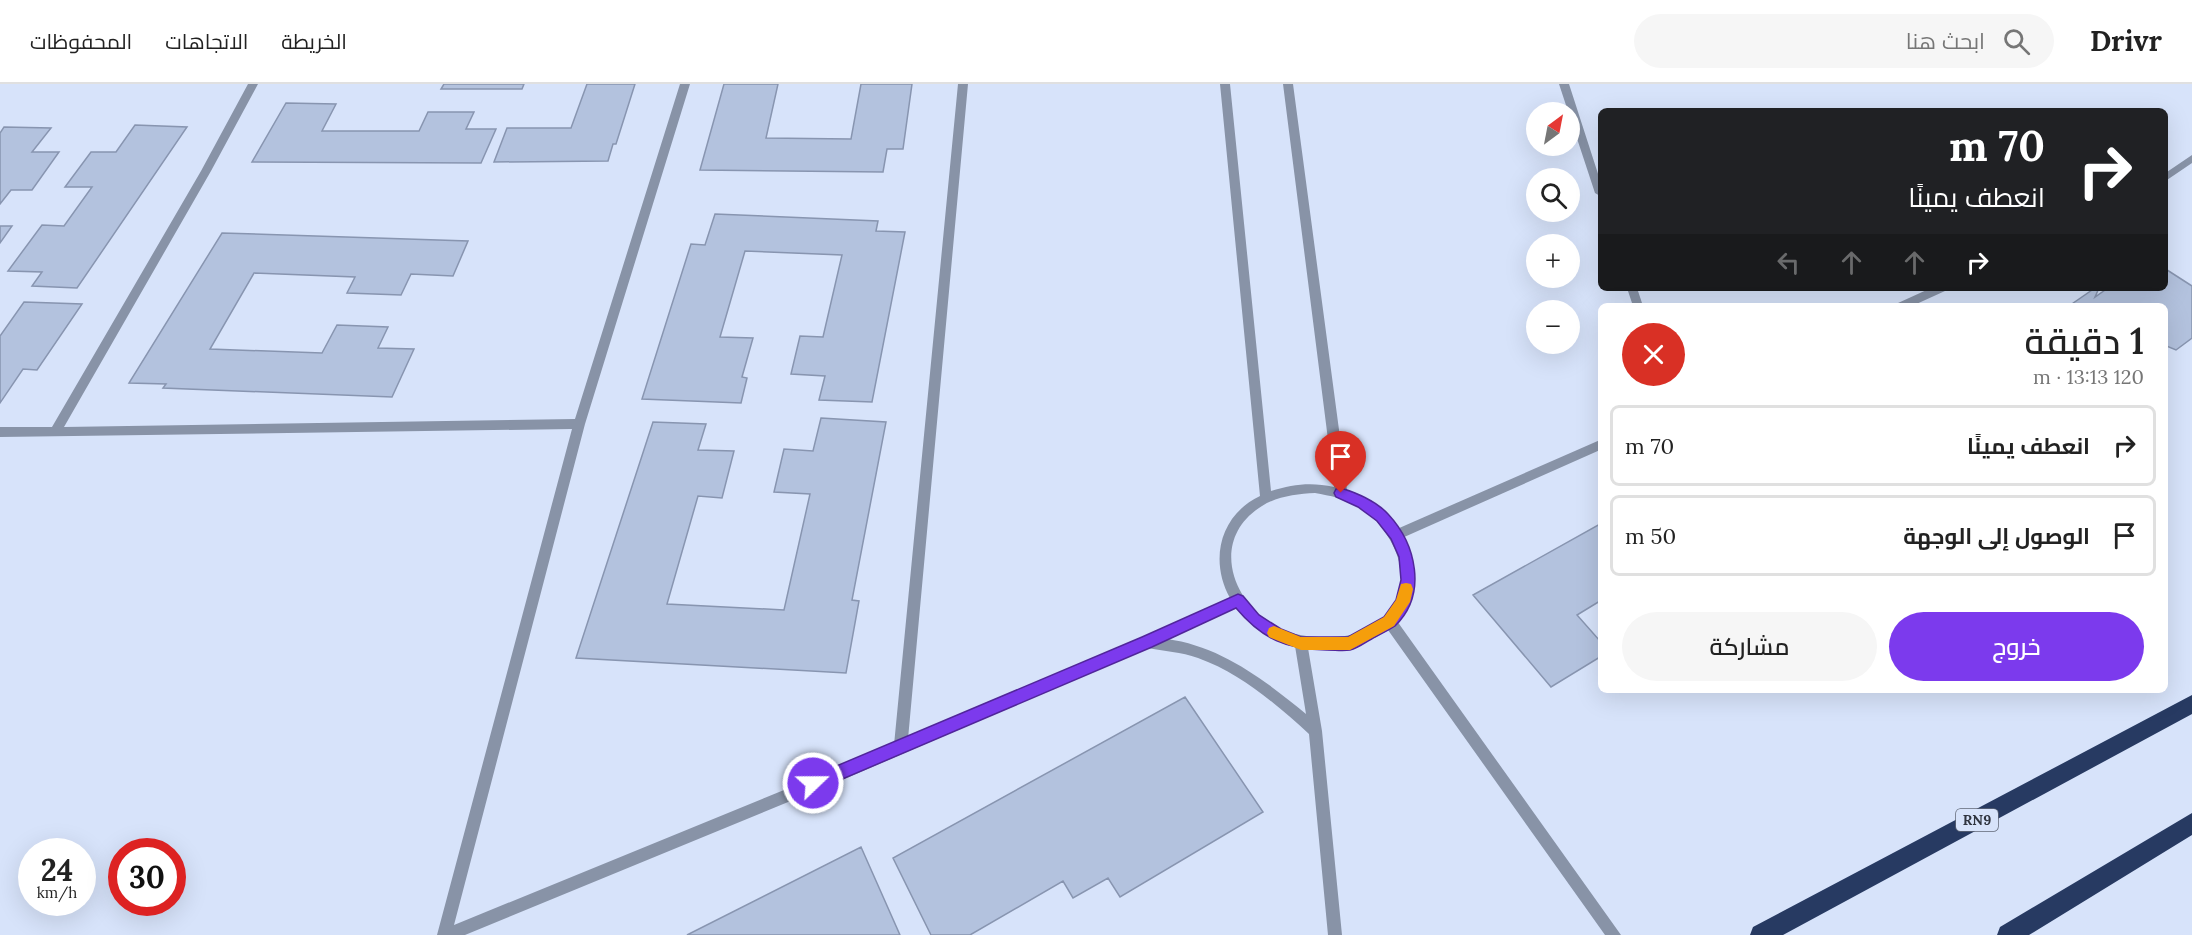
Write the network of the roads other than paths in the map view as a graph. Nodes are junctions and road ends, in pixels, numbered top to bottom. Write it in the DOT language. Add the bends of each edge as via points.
graph roads {
  1 [pos="253,84"];
  2 [pos="685,84"];
  3 [pos="963,84"];
  4 [pos="1225,84"];
  5 [pos="1288,84"];
  6 [pos="1564,84"];
  7 [pos="2192,158"];
  8 [pos="2168,176"];
  9 [pos="1598,188"];
  10 [pos="1934,291"];
  11 [pos="1908,303"];
  12 [pos="579,424"];
  13 [pos="0,432"];
  14 [pos="54,432"];
  15 [pos="1598,446"];
  16 [pos="1341,493"];
  17 [pos="1266,496"];
  18 [pos="1396,535"];
  19 [pos="1238,600"];
  20 [pos="1389,621"];
  21 [pos="1147,642"];
  22 [pos="1301,643"];
  23 [pos="2192,704"];
  24 [pos="1315,731"];
  25 [pos="900,748"];
  26 [pos="2192,823"];
  27 [pos="445,935"];
  28 [pos="1335,935"];
  29 [pos="1614,935"];
  30 [pos="1761,935"];
  31 [pos="2008,935"];
  1 -- 14 [label="street"];
  2 -- 12 [label="street"];
  3 -- 25 [label="street"];
  4 -- 17 [label="street"];
  5 -- 16 [label="street"];
  6 -- 9 [label="street"];
  7 -- 8 [label="street"];
  10 -- 11 [label="street"];
  12 -- 14 [label="street"];
  12 -- 27 [label="street"];
  13 -- 14 [label="street"];
  15 -- 18 [label="street"];
  16 -- 17 [label="street" via="1315,488 1290,489"];
  16 -- 18 [label="street" via="1373,510"];
  17 -- 19 [label="street" via="1246,510 1232,530 1225,552 1227,576"];
  18 -- 20 [label="street" via="1406,557 1408,580 1403,602"];
  19 -- 21 [label="street"];
  19 -- 22 [label="street" via="1254,619 1276,634"];
  20 -- 22 [label="street" via="1350,643"];
  20 -- 29 [label="street"];
  21 -- 24 [label="street" via="1182,647 1216,660 1264,689"];
  21 -- 25 [label="street"];
  22 -- 24 [label="street"];
  23 -- 30 [label="highway, RN9"];
  24 -- 28 [label="street"];
  25 -- 27 [label="street"];
  26 -- 31 [label="highway"];
}
